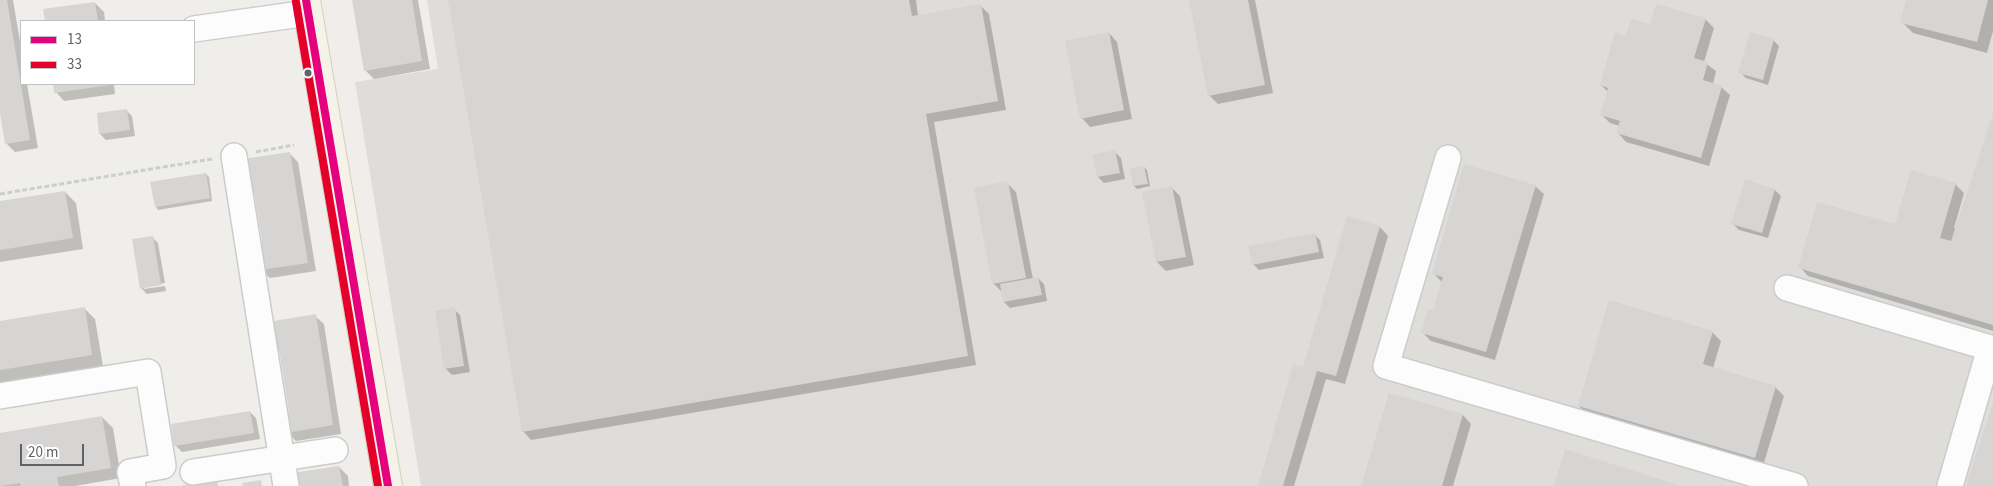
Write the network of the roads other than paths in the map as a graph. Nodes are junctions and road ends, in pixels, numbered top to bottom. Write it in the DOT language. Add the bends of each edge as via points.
graph roads {
  1 [pos="307,6"];
  2 [pos="195,29"];
  3 [pos="234,156"];
  4 [pos="1448,158"];
  5 [pos="1787,288"];
  6 [pos="1988,374"];
  7 [pos="0,396"];
  8 [pos="334,450"];
  9 [pos="281,459"];
  10 [pos="193,472"];
  11 [pos="133,486"];
  12 [pos="286,486"];
  13 [pos="388,486"];
  14 [pos="1795,486"];
  15 [pos="1950,486"];
  1 -- 2 [label="lane"];
  1 -- 13 [label="main road"];
  3 -- 9 [label="lane"];
  4 -- 14 [label="lane" via="1386,366"];
  5 -- 6 [label="lane" via="1990,348"];
  6 -- 15 [label="lane"];
  7 -- 11 [label="lane" via="148,372 163,466 130,472"];
  8 -- 9 [label="lane"];
  9 -- 10 [label="lane"];
  9 -- 12 [label="lane"];
}
